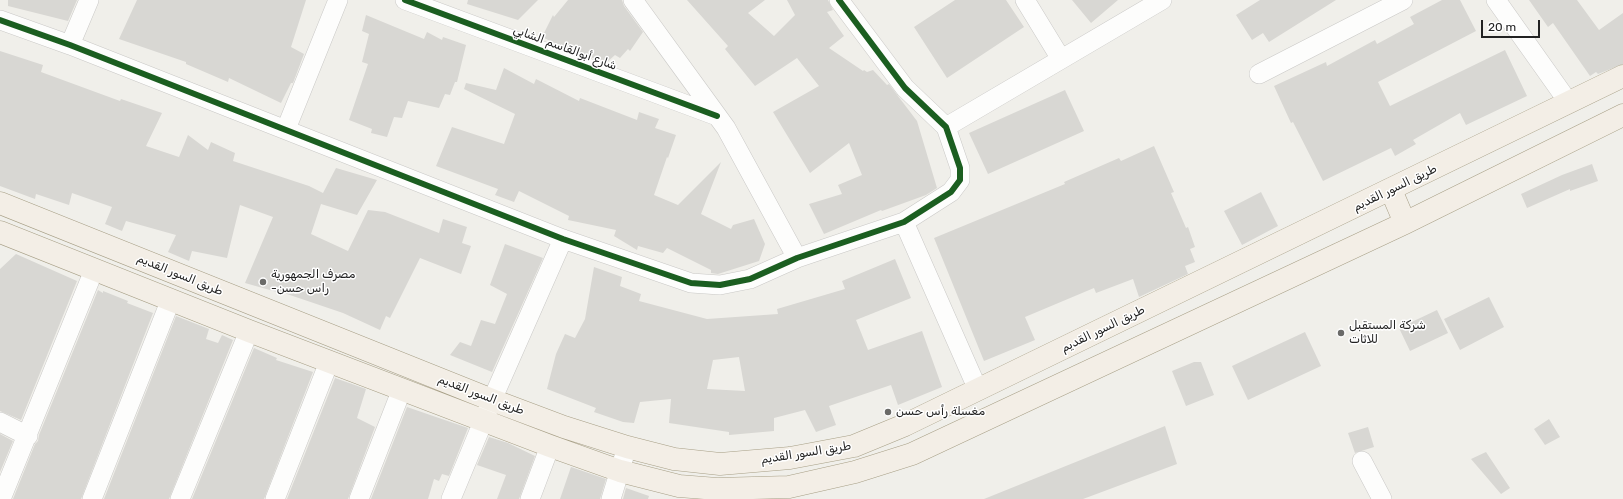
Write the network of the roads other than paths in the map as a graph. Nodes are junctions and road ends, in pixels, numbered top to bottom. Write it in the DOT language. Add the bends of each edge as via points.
graph roads {
  1 [pos="89,0"];
  2 [pos="338,0"];
  3 [pos="406,0"];
  4 [pos="633,0"];
  5 [pos="839,0"];
  6 [pos="1025,0"];
  7 [pos="1162,0"];
  8 [pos="1403,0"];
  9 [pos="1496,0"];
  10 [pos="431,5"];
  11 [pos="0,20"];
  12 [pos="70,45"];
  13 [pos="1061,59"];
  14 [pos="1259,74"];
  15 [pos="1623,76"];
  16 [pos="1569,103"];
  17 [pos="1623,115"];
  18 [pos="717,116"];
  19 [pos="946,127"];
  20 [pos="286,129"];
  21 [pos="1391,190"];
  22 [pos="0,203"];
  23 [pos="904,222"];
  24 [pos="1405,223"];
  25 [pos="0,232"];
  26 [pos="563,239"];
  27 [pos="797,258"];
  28 [pos="94,270"];
  29 [pos="171,299"];
  30 [pos="248,331"];
  31 [pos="329,362"];
  32 [pos="402,389"];
  33 [pos="978,390"];
  34 [pos="492,400"];
  35 [pos="483,420"];
  36 [pos="0,422"];
  37 [pos="28,436"];
  38 [pos="550,446"];
  39 [pos="628,448"];
  40 [pos="1362,461"];
  41 [pos="720,464"];
  42 [pos="620,471"];
  43 [pos="717,489"];
  44 [pos="679,492"];
  45 [pos="1,499"];
  46 [pos="92,499"];
  47 [pos="180,499"];
  48 [pos="275,499"];
  49 [pos="359,499"];
  50 [pos="451,499"];
  51 [pos="530,499"];
  52 [pos="611,499"];
  53 [pos="1382,499"];
  1 -- 12 [label="street"];
  2 -- 20 [label="street"];
  3 -- 10 [label="street, شارع أبوالقاسم الشابي"];
  4 -- 18 [label="street"];
  5 -- 19 [label="street" via="906,88"];
  6 -- 13 [label="street"];
  7 -- 13 [label="street"];
  8 -- 14 [label="street"];
  9 -- 16 [label="street"];
  10 -- 18 [label="street, شارع أبوالقاسم الشابي"];
  11 -- 12 [label="street"];
  12 -- 20 [label="street"];
  13 -- 19 [label="street"];
  15 -- 16 [label="main road, طريق السور القديم"];
  16 -- 21 [label="main road, طريق السور القديم"];
  17 -- 24 [label="main road, طريق السور القديم"];
  18 -- 27 [label="street"];
  19 -- 23 [label="street" via="960,168 960,180 951,192"];
  20 -- 26 [label="street"];
  21 -- 24 [label="main road"];
  21 -- 33 [label="main road, طريق السور القديم"];
  22 -- 34 [label="main road, طريق السور القديم"];
  23 -- 27 [label="street"];
  23 -- 33 [label="street"];
  24 -- 43 [label="main road, طريق السور القديم" via="912,454 856,472 790,487"];
  25 -- 28 [label="main road, طريق السور القديم"];
  26 -- 27 [label="street" via="691,283 720,285 750,279"];
  26 -- 34 [label="street"];
  28 -- 29 [label="main road, طريق السور القديم"];
  28 -- 37 [label="street"];
  29 -- 30 [label="main road, طريق السور القديم"];
  29 -- 46 [label="street"];
  30 -- 31 [label="main road, طريق السور القديم"];
  30 -- 47 [label="street"];
  31 -- 32 [label="main road, طريق السور القديم"];
  31 -- 48 [label="street"];
  32 -- 35 [label="main road, طريق السور القديم"];
  32 -- 49 [label="street"];
  33 -- 41 [label="main road, طريق السور القديم" via="854,446 790,458"];
  34 -- 35 [label="street"];
  34 -- 39 [label="main road, طريق السور القديم"];
  35 -- 38 [label="main road, طريق السور القديم"];
  35 -- 50 [label="street"];
  36 -- 37 [label="street"];
  37 -- 45 [label="street"];
  38 -- 42 [label="main road, طريق السور القديم"];
  38 -- 51 [label="street"];
  39 -- 41 [label="main road, طريق السور القديم" via="674,459"];
  39 -- 42 [label="street"];
  40 -- 53 [label="street"];
  41 -- 43 [label="main road"];
  42 -- 44 [label="main road, طريق السور القديم"];
  42 -- 52 [label="street"];
  43 -- 44 [label="main road, طريق السور القديم"];
}
